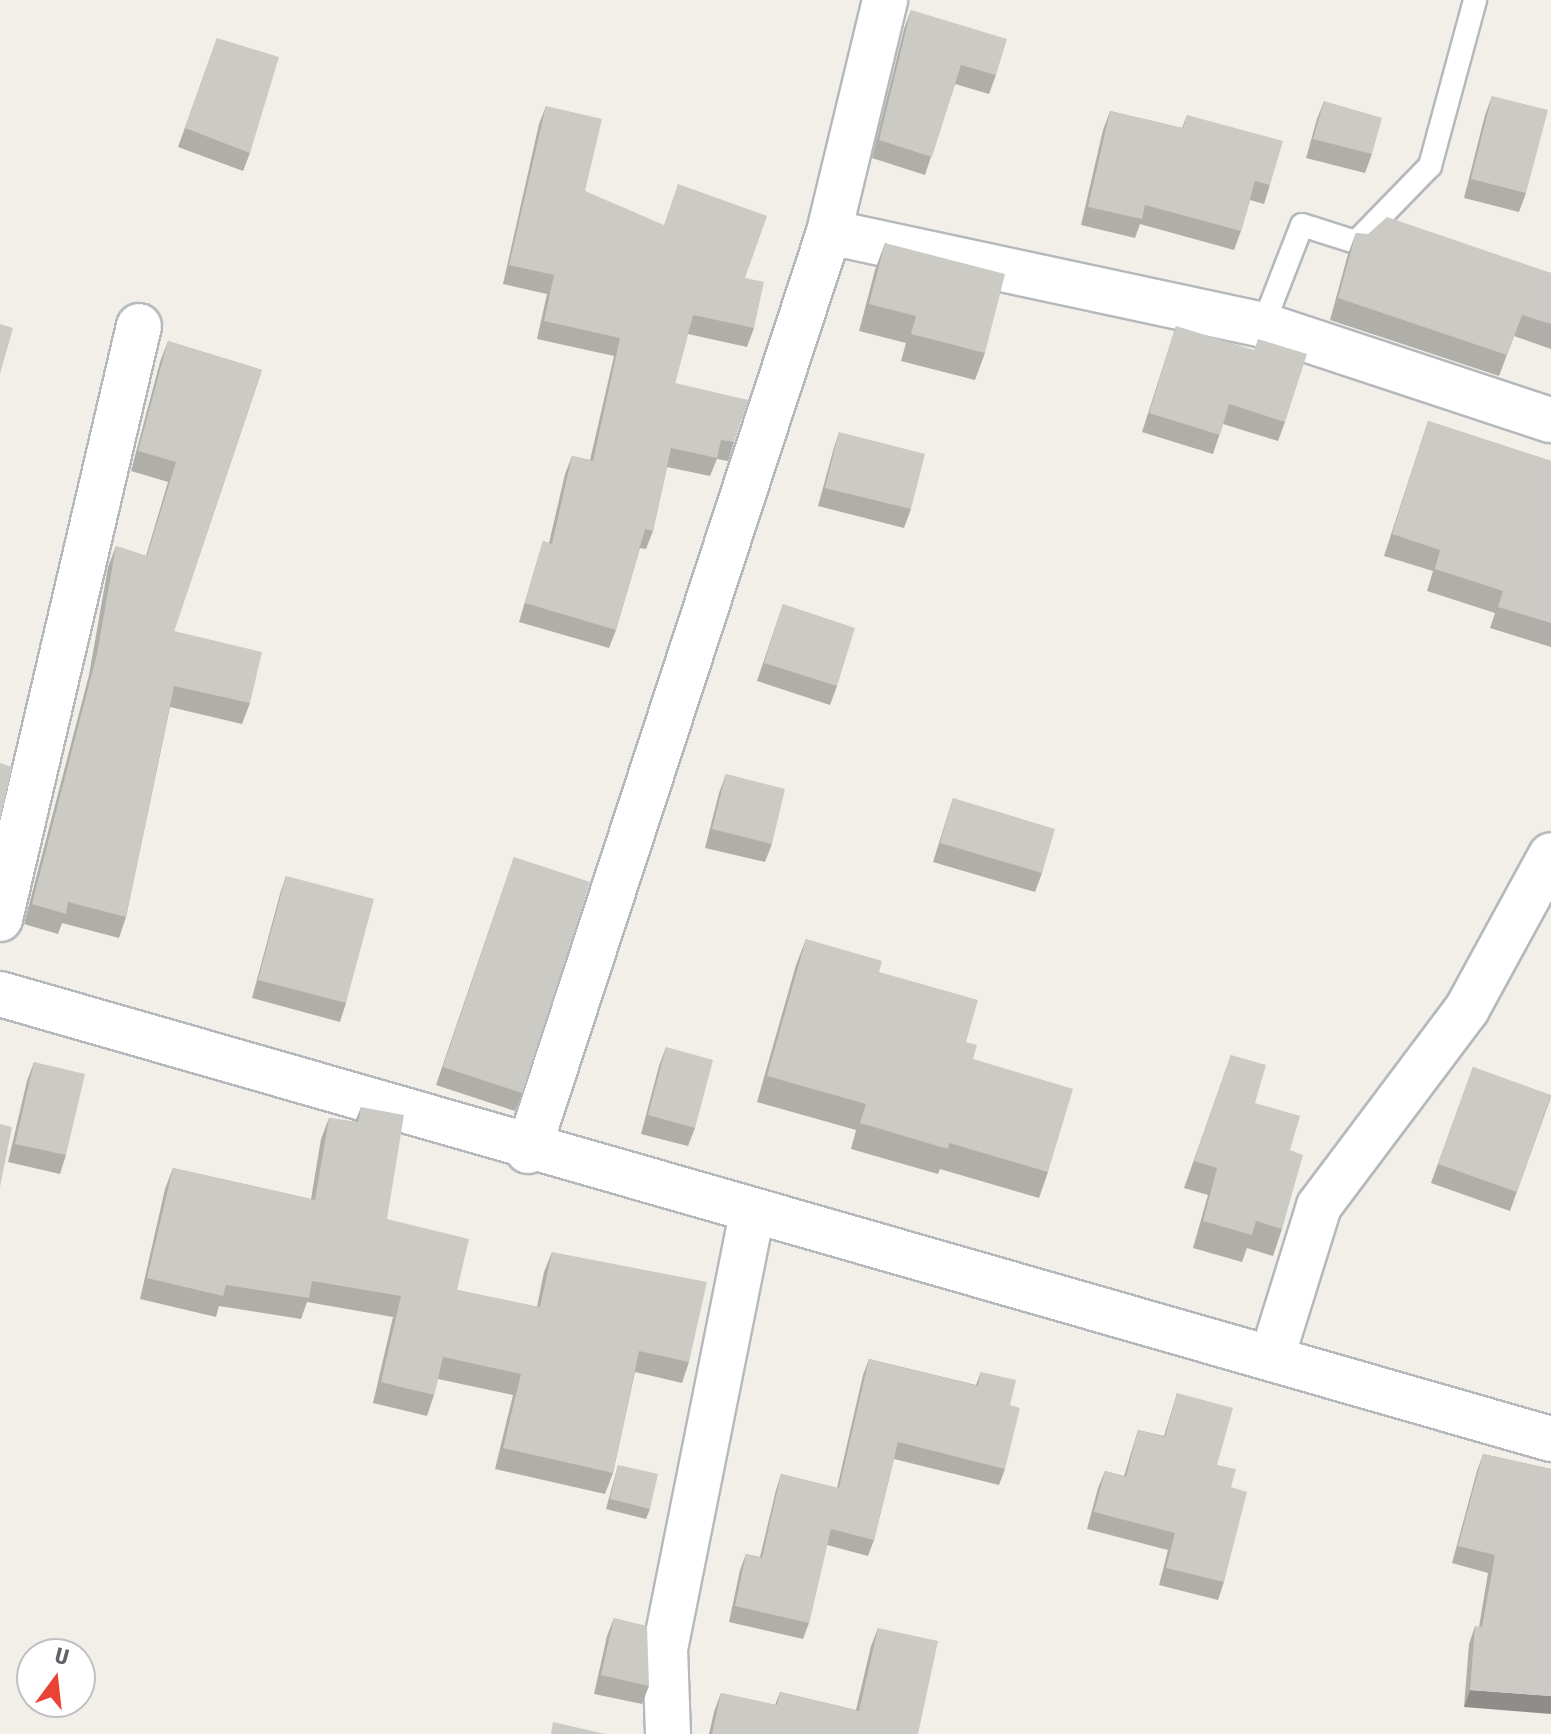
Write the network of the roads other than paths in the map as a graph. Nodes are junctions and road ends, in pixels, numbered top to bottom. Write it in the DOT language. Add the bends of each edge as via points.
graph roads {
  1 [pos="885,0"];
  2 [pos="1475,0"];
  3 [pos="829,232"];
  4 [pos="1263,325"];
  5 [pos="139,326"];
  6 [pos="1551,420"];
  7 [pos="1551,855"];
  8 [pos="0,919"];
  9 [pos="0,994"];
  10 [pos="532,1139"];
  11 [pos="752,1212"];
  12 [pos="1272,1357"];
  13 [pos="1551,1439"];
  14 [pos="668,1734"];
  1 -- 3 [label="street"];
  2 -- 4 [label="lane" via="1430,166 1356,242 1302,225"];
  3 -- 4 [label="street"];
  3 -- 10 [label="street"];
  4 -- 6 [label="street"];
  5 -- 8 [label="street"];
  7 -- 12 [label="street" via="1467,1009 1319,1206"];
  9 -- 10 [label="street"];
  10 -- 11 [label="street"];
  11 -- 12 [label="street"];
  11 -- 14 [label="street" via="665,1649"];
  12 -- 13 [label="street"];
}
